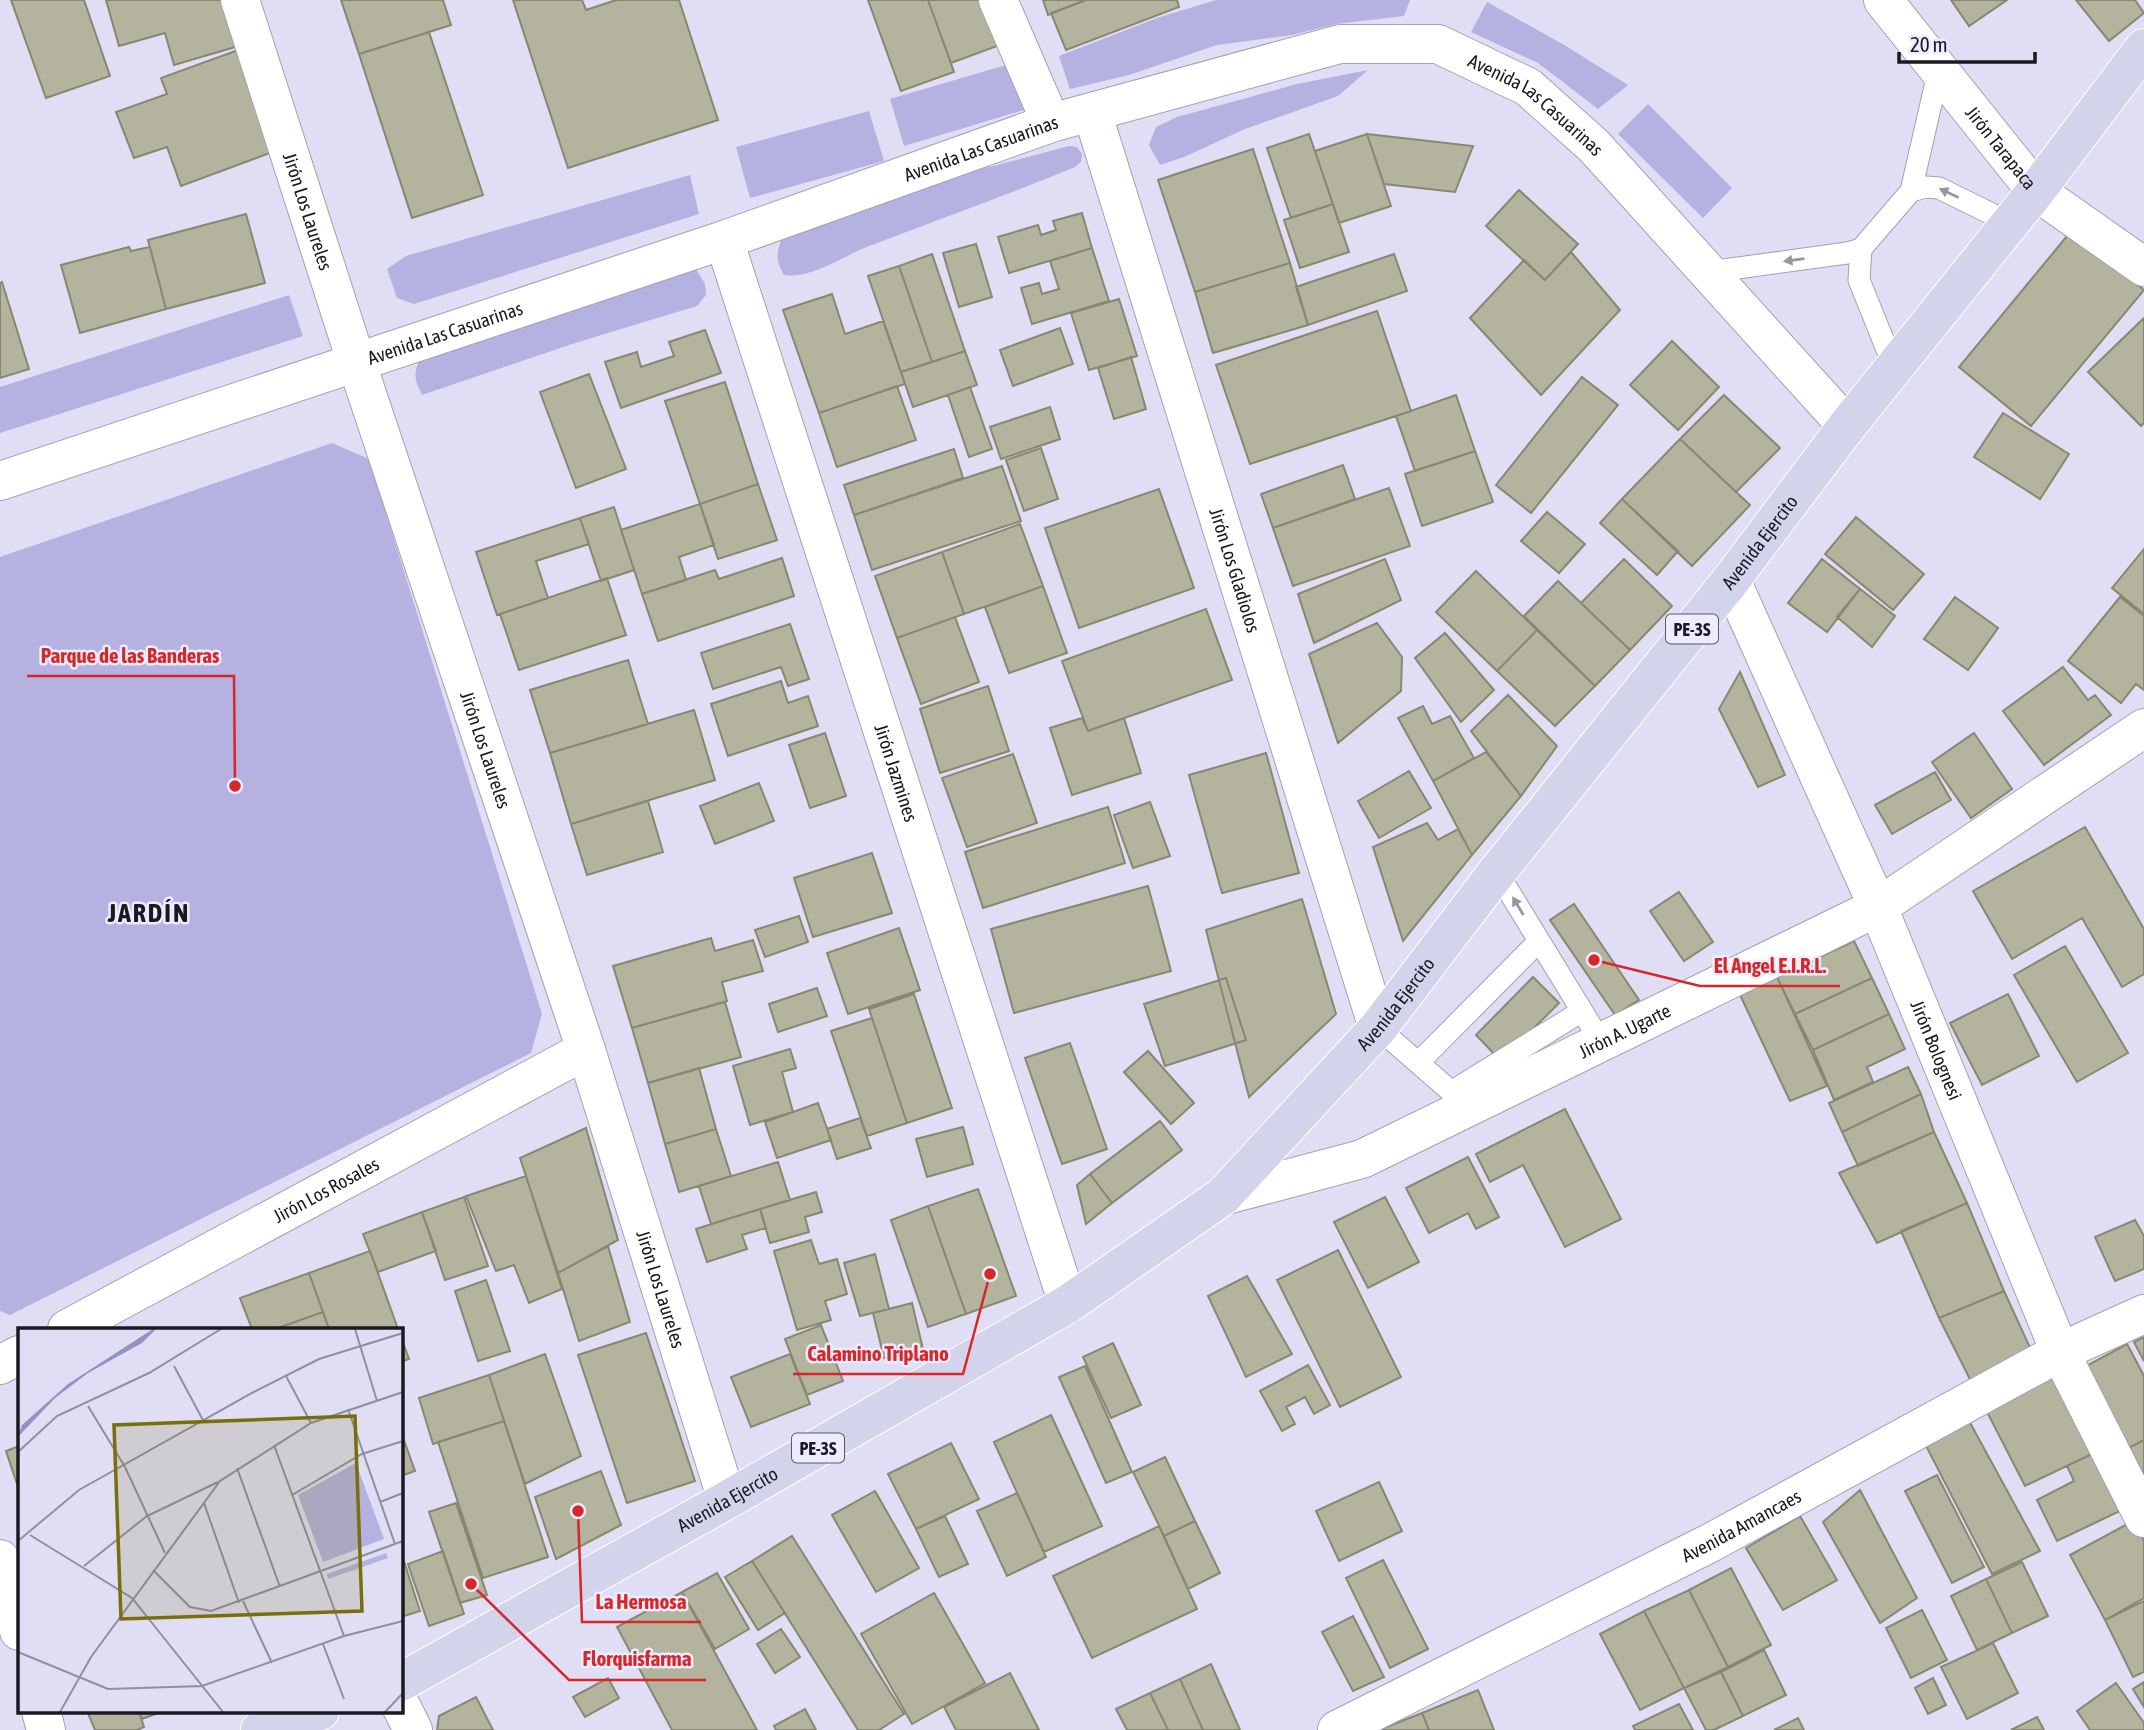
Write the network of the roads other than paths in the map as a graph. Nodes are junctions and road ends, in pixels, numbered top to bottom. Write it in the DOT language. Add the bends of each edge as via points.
graph roads {
  1 [pos="240,0"];
  2 [pos="998,0"];
  3 [pos="1883,0"];
  4 [pos="2144,48"];
  5 [pos="1939,69"];
  6 [pos="1093,112"];
  7 [pos="1051,123"];
  8 [pos="1911,191"];
  9 [pos="2036,191"];
  10 [pos="2010,223"];
  11 [pos="724,240"];
  12 [pos="1861,249"];
  13 [pos="2144,267"];
  14 [pos="1709,272"];
  15 [pos="356,361"];
  16 [pos="1894,367"];
  17 [pos="1847,425"];
  18 [pos="0,481"];
  19 [pos="1731,580"];
  20 [pos="2144,728"];
  21 [pos="1497,872"];
  22 [pos="1878,906"];
  23 [pos="1539,941"];
  24 [pos="1591,1027"];
  25 [pos="1378,1028"];
  26 [pos="586,1050"];
  27 [pos="1418,1063"];
  28 [pos="1460,1099"];
  29 [pos="1223,1196"];
  30 [pos="1068,1304"];
  31 [pos="2144,1314"];
  32 [pos="69,1328"];
  33 [pos="2060,1352"];
  34 [pos="18,1356"];
  35 [pos="0,1365"];
  36 [pos="727,1500"];
  37 [pos="2144,1518"];
  38 [pos="0,1559"];
  39 [pos="18,1627"];
  40 [pos="402,1681"];
  41 [pos="402,1708"];
  42 [pos="41,1712"];
  43 [pos="317,1712"];
  44 [pos="1341,1729"];
  45 [pos="46,1730"];
  46 [pos="260,1730"];
  47 [pos="412,1730"];
  1 -- 15 [label="street, Jirón Los Laureles"];
  2 -- 7 [label="street"];
  3 -- 5 [label="street, Jirón Tarapaca"];
  4 -- 9 [label="highway, Avenida Ejercito / PE-3S"];
  5 -- 8 [label="lane"];
  5 -- 9 [label="street, Jirón Tarapaca"];
  6 -- 7 [label="street, Avenida Las Casuarinas"];
  6 -- 14 [label="street, Avenida Las Casuarinas" via="1340,44 1438,44 1528,87 1594,146"];
  6 -- 25 [label="street, Jirón Los Gladiolos"];
  7 -- 11 [label="street, Avenida Las Casuarinas"];
  10 -- 8 [label="lane, one-way" via="1939,188"];
  8 -- 12 [label="lane"];
  9 -- 10 [label="highway, Avenida Ejercito / PE-3S"];
  9 -- 13 [label="street, Jirón Tarapaca"];
  10 -- 16 [label="highway, Avenida Ejercito / PE-3S"];
  11 -- 15 [label="street, Avenida Las Casuarinas"];
  11 -- 30 [label="street, Jirón Jazmines"];
  12 -- 14 [label="lane, one-way"];
  12 -- 16 [label="lane" via="1859,280"];
  14 -- 17 [label="street, Avenida Las Casuarinas"];
  15 -- 18 [label="street, Avenida Las Casuarinas"];
  15 -- 26 [label="street, Jirón Los Laureles"];
  16 -- 17 [label="highway, Avenida Ejercito / PE-3S"];
  17 -- 19 [label="highway, Avenida Ejercito / PE-3S"];
  19 -- 21 [label="highway, Avenida Ejercito / PE-3S"];
  19 -- 22 [label="street, Jirón Bolognesi"];
  20 -- 22 [label="street, Jirón A. Ugarte"];
  23 -- 21 [label="lane, one-way"];
  21 -- 25 [label="highway, Avenida Ejercito / PE-3S"];
  22 -- 24 [label="street, Jirón A. Ugarte"];
  22 -- 33 [label="street, Jirón Bolognesi"];
  23 -- 24 [label="lane"];
  23 -- 27 [label="lane"];
  24 -- 28 [label="street, Jirón A. Ugarte"];
  25 -- 27 [label="lane"];
  25 -- 29 [label="highway, Avenida Ejercito / PE-3S"];
  26 -- 32 [label="street, Jirón Los Rosales"];
  26 -- 36 [label="street, Jirón Los Laureles"];
  27 -- 28 [label="lane"];
  28 -- 29 [label="street, Jirón A. Ugarte" via="1362,1159"];
  29 -- 30 [label="highway, Avenida Ejercito / PE-3S"];
  30 -- 36 [label="highway, Avenida Ejercito / PE-3S"];
  31 -- 33 [label="street, Avenida Amancaes"];
  33 -- 37 [label="street, Jirón Bolognesi"];
  33 -- 44 [label="street, Avenida Amancaes" via="1710,1543"];
  34 -- 35 [label="street"];
  36 -- 40 [label="highway, Avenida Ejercito / PE-3S"];
  38 -- 39 [label="street"];
  41 -- 47 [label="street"];
  42 -- 45 [label="street"];
  43 -- 46 [label="highway"];
}
